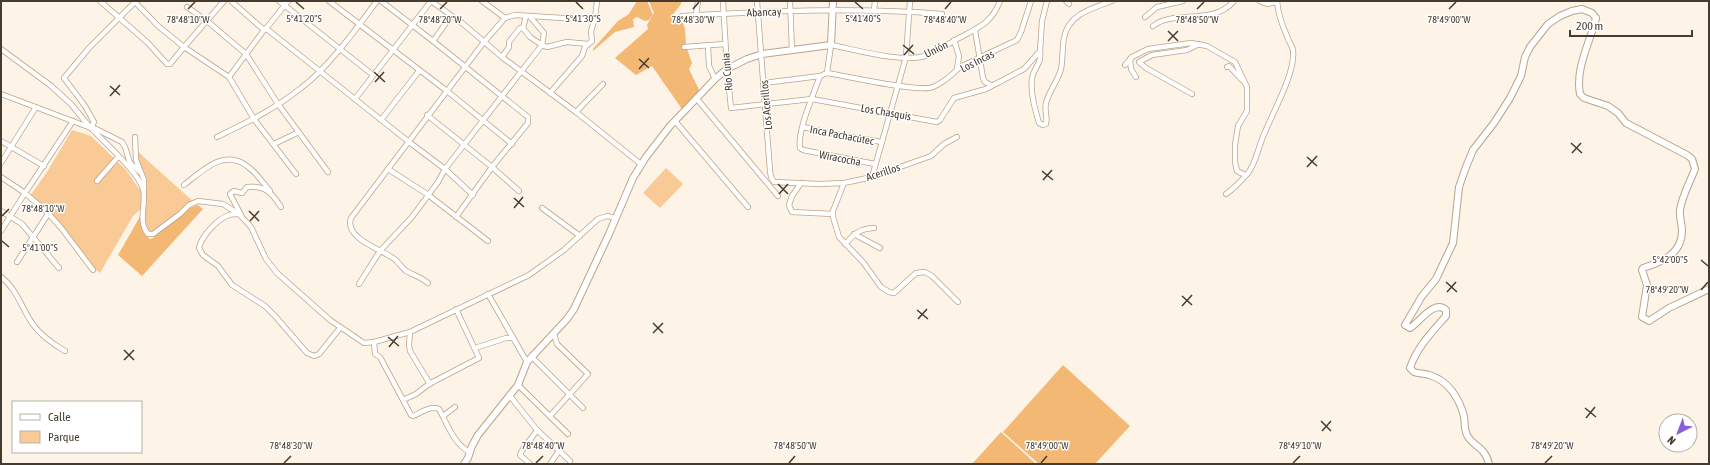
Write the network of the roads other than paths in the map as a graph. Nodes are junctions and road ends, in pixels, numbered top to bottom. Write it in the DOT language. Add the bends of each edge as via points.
graph roads {
  1 [pos="100,1"];
  2 [pos="224,1"];
  3 [pos="231,1"];
  4 [pos="278,1"];
  5 [pos="288,1"];
  6 [pos="329,1"];
  7 [pos="377,1"];
  8 [pos="381,1"];
  9 [pos="431,1"];
  10 [pos="482,1"];
  11 [pos="596,1"];
  12 [pos="698,1"];
  13 [pos="723,1"];
  14 [pos="757,1"];
  15 [pos="790,1"];
  16 [pos="833,1"];
  17 [pos="875,1"];
  18 [pos="910,1"];
  19 [pos="1000,1"];
  20 [pos="1031,1"];
  21 [pos="1047,1"];
  22 [pos="1112,1"];
  23 [pos="1182,1"];
  24 [pos="1234,1"];
  25 [pos="1260,1"];
  26 [pos="1277,1"];
  27 [pos="136,2"];
  28 [pos="187,6"];
  29 [pos="284,6"];
  30 [pos="833,10"];
  31 [pos="874,10"];
  32 [pos="790,11"];
  33 [pos="909,11"];
  34 [pos="758,12"];
  35 [pos="723,14"];
  36 [pos="942,14"];
  37 [pos="696,15"];
  38 [pos="451,16"];
  39 [pos="526,16"];
  40 [pos="532,16"];
  41 [pos="682,16"];
  42 [pos="1145,17"];
  43 [pos="120,18"];
  44 [pos="505,18"];
  45 [pos="594,20"];
  46 [pos="208,21"];
  47 [pos="360,24"];
  48 [pos="412,24"];
  49 [pos="1153,26"];
  50 [pos="523,28"];
  51 [pos="264,30"];
  52 [pos="975,30"];
  53 [pos="954,40"];
  54 [pos="433,41"];
  55 [pos="484,42"];
  56 [pos="588,44"];
  57 [pos="725,44"];
  58 [pos="1199,44"];
  59 [pos="542,45"];
  60 [pos="708,45"];
  61 [pos="831,45"];
  62 [pos="184,47"];
  63 [pos="684,47"];
  64 [pos="1,49"];
  65 [pos="339,49"];
  66 [pos="392,50"];
  67 [pos="792,50"];
  68 [pos="1040,51"];
  69 [pos="246,54"];
  70 [pos="762,54"];
  71 [pos="502,57"];
  72 [pos="906,58"];
  73 [pos="980,58"];
  74 [pos="1130,59"];
  75 [pos="1125,65"];
  76 [pos="466,67"];
  77 [pos="1227,67"];
  78 [pos="727,69"];
  79 [pos="320,70"];
  80 [pos="957,70"];
  81 [pos="419,71"];
  82 [pos="521,72"];
  83 [pos="827,73"];
  84 [pos="373,76"];
  85 [pos="820,76"];
  86 [pos="230,77"];
  87 [pos="1136,77"];
  88 [pos="715,79"];
  89 [pos="1244,82"];
  90 [pos="764,83"];
  91 [pos="603,84"];
  92 [pos="991,85"];
  93 [pos="899,86"];
  94 [pos="447,91"];
  95 [pos="550,93"];
  96 [pos="1,94"];
  97 [pos="1192,94"];
  98 [pos="503,96"];
  99 [pos="354,99"];
  100 [pos="697,99"];
  101 [pos="812,99"];
  102 [pos="278,104"];
  103 [pos="766,105"];
  104 [pos="36,107"];
  105 [pos="576,112"];
  106 [pos="890,112"];
  107 [pos="427,115"];
  108 [pos="254,119"];
  109 [pos="381,120"];
  110 [pos="73,121"];
  111 [pos="483,121"];
  112 [pos="675,121"];
  113 [pos="92,127"];
  114 [pos="803,127"];
  115 [pos="299,132"];
  116 [pos="136,137"];
  117 [pos="217,137"];
  118 [pos="957,137"];
  119 [pos="1,141"];
  120 [pos="409,142"];
  121 [pos="882,142"];
  122 [pos="274,144"];
  123 [pos="512,144"];
  124 [pos="464,145"];
  125 [pos="12,146"];
  126 [pos="118,156"];
  127 [pos="1,163"];
  128 [pos="875,164"];
  129 [pos="642,165"];
  130 [pos="44,166"];
  131 [pos="492,167"];
  132 [pos="388,169"];
  133 [pos="445,169"];
  134 [pos="140,172"];
  135 [pos="328,172"];
  136 [pos="296,174"];
  137 [pos="1245,175"];
  138 [pos="1,177"];
  139 [pos="872,177"];
  140 [pos="97,181"];
  141 [pos="801,183"];
  142 [pos="844,183"];
  143 [pos="184,185"];
  144 [pos="144,189"];
  145 [pos="270,191"];
  146 [pos="519,191"];
  147 [pos="25,193"];
  148 [pos="427,194"];
  149 [pos="473,194"];
  150 [pos="1226,194"];
  151 [pos="778,196"];
  152 [pos="281,207"];
  153 [pos="748,207"];
  154 [pos="542,208"];
  155 [pos="1,211"];
  156 [pos="48,214"];
  157 [pos="833,214"];
  158 [pos="240,215"];
  159 [pos="11,217"];
  160 [pos="456,217"];
  161 [pos="616,218"];
  162 [pos="874,228"];
  163 [pos="1,231"];
  164 [pos="854,234"];
  165 [pos="33,236"];
  166 [pos="580,236"];
  167 [pos="488,241"];
  168 [pos="845,244"];
  169 [pos="880,248"];
  170 [pos="380,251"];
  171 [pos="17,262"];
  172 [pos="59,268"];
  173 [pos="93,270"];
  174 [pos="1,277"];
  175 [pos="428,283"];
  176 [pos="359,284"];
  177 [pos="1709,290"];
  178 [pos="488,294"];
  179 [pos="958,302"];
  180 [pos="456,309"];
  181 [pos="340,328"];
  182 [pos="410,332"];
  183 [pos="554,334"];
  184 [pos="513,338"];
  185 [pos="374,342"];
  186 [pos="475,348"];
  187 [pos="65,351"];
  188 [pos="532,356"];
  189 [pos="527,362"];
  190 [pos="430,384"];
  191 [pos="518,385"];
  192 [pos="569,395"];
  193 [pos="510,396"];
  194 [pos="403,400"];
  195 [pos="455,407"];
  196 [pos="583,408"];
  197 [pos="443,416"];
  198 [pos="550,416"];
  199 [pos="537,430"];
  200 [pos="568,434"];
  201 [pos="559,451"];
  202 [pos="470,452"];
  203 [pos="570,461"];
  204 [pos="464,464"];
  205 [pos="530,464"];
  206 [pos="550,464"];
  207 [pos="1489,464"];
  1 -- 43 [label="street"];
  2 -- 46 [label="street"];
  3 -- 51 [label="street"];
  4 -- 29 [label="street"];
  5 -- 29 [label="street"];
  6 -- 47 [label="street"];
  7 -- 47 [label="street"];
  8 -- 48 [label="street"];
  9 -- 38 [label="street"];
  9 -- 48 [label="street"];
  10 -- 44 [label="street"];
  11 -- 45 [label="street"];
  12 -- 37 [label="street"];
  13 -- 35 [label="street, Río Cunia"];
  14 -- 34 [label="street, Los Acerillos"];
  15 -- 32 [label="street"];
  16 -- 30 [label="street"];
  17 -- 31 [label="street"];
  18 -- 33 [label="street"];
  19 -- 52 [label="street, Unión" via="996,13"];
  20 -- 73 [label="street, Los Incas" via="1017,40"];
  21 -- 68 [label="street" via="1042,21"];
  22 -- 68 [label="street" via="1087,10 1073,20 1066,30 1060,70 1048,96 1044,111 1047,120 1043,125 1039,123 1036,114 1032,77 1040,62"];
  23 -- 42 [label="street" via="1162,5"];
  24 -- 49 [label="street" via="1228,8 1217,13 1166,20"];
  25 -- 26 [label="street" via="1267,4"];
  26 -- 137 [label="street" via="1284,30 1293,51 1291,68 1257,156"];
  27 -- 43 [label="street"];
  27 -- 62 [label="street" via="158,26"];
  28 -- 46 [label="street"];
  29 -- 51 [label="street"];
  29 -- 65 [label="street"];
  30 -- 31 [label="street, Abancay"];
  30 -- 32 [label="street, Abancay"];
  30 -- 61 [label="street"];
  31 -- 33 [label="street, Abancay"];
  32 -- 34 [label="street, Abancay"];
  32 -- 67 [label="street"];
  33 -- 36 [label="street, Abancay"];
  33 -- 72 [label="street"];
  34 -- 35 [label="street, Abancay"];
  34 -- 70 [label="street, Los Acerillos"];
  35 -- 37 [label="street, Abancay"];
  35 -- 57 [label="street, Río Cunia"];
  37 -- 41 [label="street, Abancay"];
  38 -- 54 [label="street"];
  38 -- 55 [label="street"];
  39 -- 40 [label="street"];
  39 -- 44 [label="street" via="515,15"];
  39 -- 50 [label="street"];
  40 -- 45 [label="street"];
  40 -- 59 [label="street" via="544,33"];
  43 -- 62 [label="street" via="147,42 166,64 170,64"];
  43 -- 113 [label="street" via="89,48 64,78 85,106 94,122"];
  44 -- 55 [label="street"];
  45 -- 56 [label="street" via="592,41"];
  46 -- 62 [label="street"];
  46 -- 69 [label="street"];
  47 -- 65 [label="street"];
  47 -- 66 [label="street"];
  48 -- 54 [label="street"];
  48 -- 66 [label="street"];
  50 -- 59 [label="street" via="530,37"];
  50 -- 71 [label="street" via="520,28 509,42"];
  51 -- 69 [label="street"];
  51 -- 79 [label="street" via="268,30"];
  52 -- 53 [label="street, Unión"];
  52 -- 73 [label="street"];
  53 -- 72 [label="street, Unión" via="926,55"];
  53 -- 80 [label="street" via="959,56"];
  54 -- 76 [label="street"];
  55 -- 71 [label="street"];
  55 -- 76 [label="street"];
  56 -- 59 [label="street" via="567,42 547,47"];
  56 -- 95 [label="street" via="582,56"];
  57 -- 60 [label="street"];
  57 -- 78 [label="street, Río Cunia"];
  58 -- 74 [label="street" via="1148,49"];
  58 -- 89 [label="street" via="1236,62"];
  58 -- 97 [label="street" via="1187,50 1152,55 1139,62"];
  59 -- 82 [label="street"];
  60 -- 63 [label="street"];
  60 -- 88 [label="street" via="710,66"];
  61 -- 67 [label="street"];
  61 -- 72 [label="street, Unión"];
  61 -- 83 [label="street"];
  62 -- 86 [label="street"];
  64 -- 113 [label="street" via="50,85"];
  65 -- 79 [label="street"];
  65 -- 84 [label="street"];
  66 -- 81 [label="street"];
  66 -- 84 [label="street"];
  67 -- 70 [label="street"];
  68 -- 92 [label="street" via="1024,69"];
  69 -- 86 [label="street"];
  69 -- 102 [label="street"];
  70 -- 78 [label="street"];
  70 -- 90 [label="street, Los Acerillos"];
  71 -- 82 [label="street"];
  72 -- 93 [label="street"];
  73 -- 80 [label="street, Los Incas"];
  73 -- 92 [label="street" via="983,78"];
  74 -- 75 [label="street"];
  74 -- 87 [label="street" via="1131,69"];
  76 -- 94 [label="street"];
  76 -- 98 [label="street"];
  77 -- 89 [label="street" via="1229,66"];
  78 -- 88 [label="street"];
  78 -- 103 [label="street, Río Cunia" via="731,108"];
  79 -- 99 [label="street"];
  79 -- 102 [label="street" via="302,88"];
  80 -- 93 [label="street, Los Incas" via="932,88 914,89"];
  81 -- 94 [label="street"];
  81 -- 109 [label="street"];
  82 -- 95 [label="street"];
  82 -- 98 [label="street"];
  83 -- 85 [label="street"];
  83 -- 93 [label="street, Los Incas"];
  84 -- 99 [label="street"];
  85 -- 90 [label="street"];
  85 -- 101 [label="street"];
  86 -- 108 [label="street"];
  88 -- 100 [label="street"];
  89 -- 137 [label="street" via="1247,87 1247,111 1238,126 1234,155 1237,170"];
  90 -- 103 [label="street, Los Acerillos"];
  91 -- 105 [label="street"];
  92 -- 106 [label="street, Los Chasquis" via="986,89 954,98 937,122"];
  93 -- 106 [label="street"];
  94 -- 107 [label="street"];
  94 -- 111 [label="street"];
  95 -- 105 [label="street"];
  96 -- 104 [label="street"];
  98 -- 111 [label="street"];
  98 -- 123 [label="street" via="529,120"];
  99 -- 109 [label="street"];
  100 -- 112 [label="street"];
  100 -- 151 [label="street"];
  101 -- 103 [label="street, Los Chasquis"];
  101 -- 106 [label="street, Los Chasquis"];
  101 -- 114 [label="street"];
  102 -- 108 [label="street"];
  102 -- 115 [label="street"];
  103 -- 141 [label="street, Los Acerillos" via="771,177 774,182"];
  104 -- 110 [label="street"];
  104 -- 125 [label="street"];
  105 -- 129 [label="street"];
  106 -- 121 [label="street"];
  107 -- 120 [label="street"];
  107 -- 124 [label="street"];
  108 -- 117 [label="street"];
  108 -- 122 [label="street"];
  109 -- 120 [label="street"];
  110 -- 113 [label="street"];
  110 -- 130 [label="street"];
  111 -- 123 [label="street"];
  111 -- 124 [label="street"];
  112 -- 129 [label="street" via="654,145"];
  112 -- 153 [label="street"];
  113 -- 126 [label="street"];
  113 -- 134 [label="street" via="122,142 130,163"];
  114 -- 121 [label="street, Inca Pachacútec"];
  114 -- 128 [label="street, Wiracocha" via="800,146 802,150"];
  115 -- 122 [label="street"];
  115 -- 135 [label="street"];
  116 -- 134 [label="street" via="136,160"];
  118 -- 139 [label="street, Acerillos" via="944,144 931,156"];
  119 -- 125 [label="street"];
  120 -- 132 [label="street"];
  120 -- 133 [label="street"];
  121 -- 128 [label="street"];
  122 -- 136 [label="street"];
  123 -- 131 [label="street"];
  124 -- 131 [label="street"];
  124 -- 133 [label="street"];
  125 -- 127 [label="street"];
  125 -- 130 [label="street"];
  126 -- 140 [label="street"];
  126 -- 144 [label="street"];
  128 -- 139 [label="street"];
  129 -- 161 [label="street" via="633,178"];
  130 -- 147 [label="street"];
  131 -- 146 [label="street"];
  131 -- 149 [label="street"];
  132 -- 148 [label="street"];
  132 -- 170 [label="street" via="349,223 354,235"];
  133 -- 148 [label="street"];
  133 -- 149 [label="street"];
  134 -- 144 [label="street" via="144,180"];
  137 -- 150 [label="street" via="1236,187"];
  138 -- 147 [label="street"];
  139 -- 142 [label="street, Acerillos"];
  141 -- 142 [label="street, Acerillos"];
  141 -- 157 [label="street" via="789,205 792,212"];
  142 -- 157 [label="street"];
  143 -- 145 [label="street" via="212,164 229,158 246,165"];
  144 -- 158 [label="street" via="142,215 146,231 151,234 198,201 223,204"];
  145 -- 152 [label="street"];
  145 -- 158 [label="street" via="252,186 247,187 242,193 234,191 230,194"];
  147 -- 156 [label="street"];
  147 -- 159 [label="street"];
  148 -- 160 [label="street"];
  148 -- 170 [label="street" via="405,225"];
  149 -- 160 [label="street"];
  154 -- 166 [label="street"];
  155 -- 159 [label="street"];
  156 -- 165 [label="street"];
  156 -- 173 [label="street"];
  157 -- 168 [label="street" via="839,236"];
  158 -- 181 [label="street" via="251,227 266,259 277,272"];
  158 -- 181 [label="street" via="228,215 219,221 200,242 199,248 203,254 218,266 232,285 276,316 307,353 314,356 319,354"];
  159 -- 163 [label="street"];
  159 -- 165 [label="street"];
  160 -- 167 [label="street"];
  161 -- 166 [label="street" via="602,216"];
  161 -- 183 [label="street" via="574,309"];
  162 -- 164 [label="street" via="861,229"];
  164 -- 168 [label="street"];
  164 -- 169 [label="street"];
  165 -- 171 [label="street"];
  165 -- 172 [label="street"];
  166 -- 178 [label="street" via="538,270"];
  168 -- 179 [label="street" via="863,262 884,290 894,293 916,272 925,272"];
  170 -- 175 [label="street" via="394,258 406,271"];
  170 -- 176 [label="street"];
  174 -- 187 [label="street" via="15,291 33,324 43,336"];
  177 -- 207 [label="street" via="1669,308 1649,321 1642,317 1647,285 1642,270 1661,262 1676,250 1682,239 1680,207 1695,168 1694,164 1687,155 1626,123 1608,106 1584,98 1580,94 1582,61 1596,18 1592,13 1582,9 1560,16 1548,24 1530,47 1521,76 1510,98 1473,150 1459,187 1453,243 1436,278 1405,324 1410,328 1438,307 1446,310 1446,316 1428,336 1410,368 1414,372 1429,374 1450,388 1464,417 1467,435 1482,449 1488,457"];
  178 -- 180 [label="street"];
  178 -- 184 [label="street"];
  180 -- 182 [label="street"];
  180 -- 186 [label="street"];
  181 -- 185 [label="street" via="364,343"];
  182 -- 185 [label="street"];
  182 -- 190 [label="street" via="410,351"];
  183 -- 188 [label="street"];
  183 -- 192 [label="street" via="557,344 588,374"];
  184 -- 186 [label="street"];
  184 -- 189 [label="street"];
  185 -- 194 [label="street" via="375,354 380,357"];
  186 -- 190 [label="street" via="479,358"];
  188 -- 189 [label="street"];
  188 -- 192 [label="street"];
  189 -- 191 [label="street"];
  190 -- 194 [label="street"];
  191 -- 193 [label="street"];
  191 -- 198 [label="street"];
  192 -- 196 [label="street"];
  192 -- 198 [label="street"];
  193 -- 199 [label="street"];
  193 -- 202 [label="street" via="478,435"];
  194 -- 197 [label="street" via="413,416 434,407 439,409"];
  195 -- 197 [label="street"];
  197 -- 202 [label="street" via="458,443"];
  198 -- 200 [label="street"];
  199 -- 201 [label="street"];
  199 -- 205 [label="street" via="520,455"];
  201 -- 203 [label="street"];
  201 -- 206 [label="street"];
  202 -- 204 [label="street"];
}
